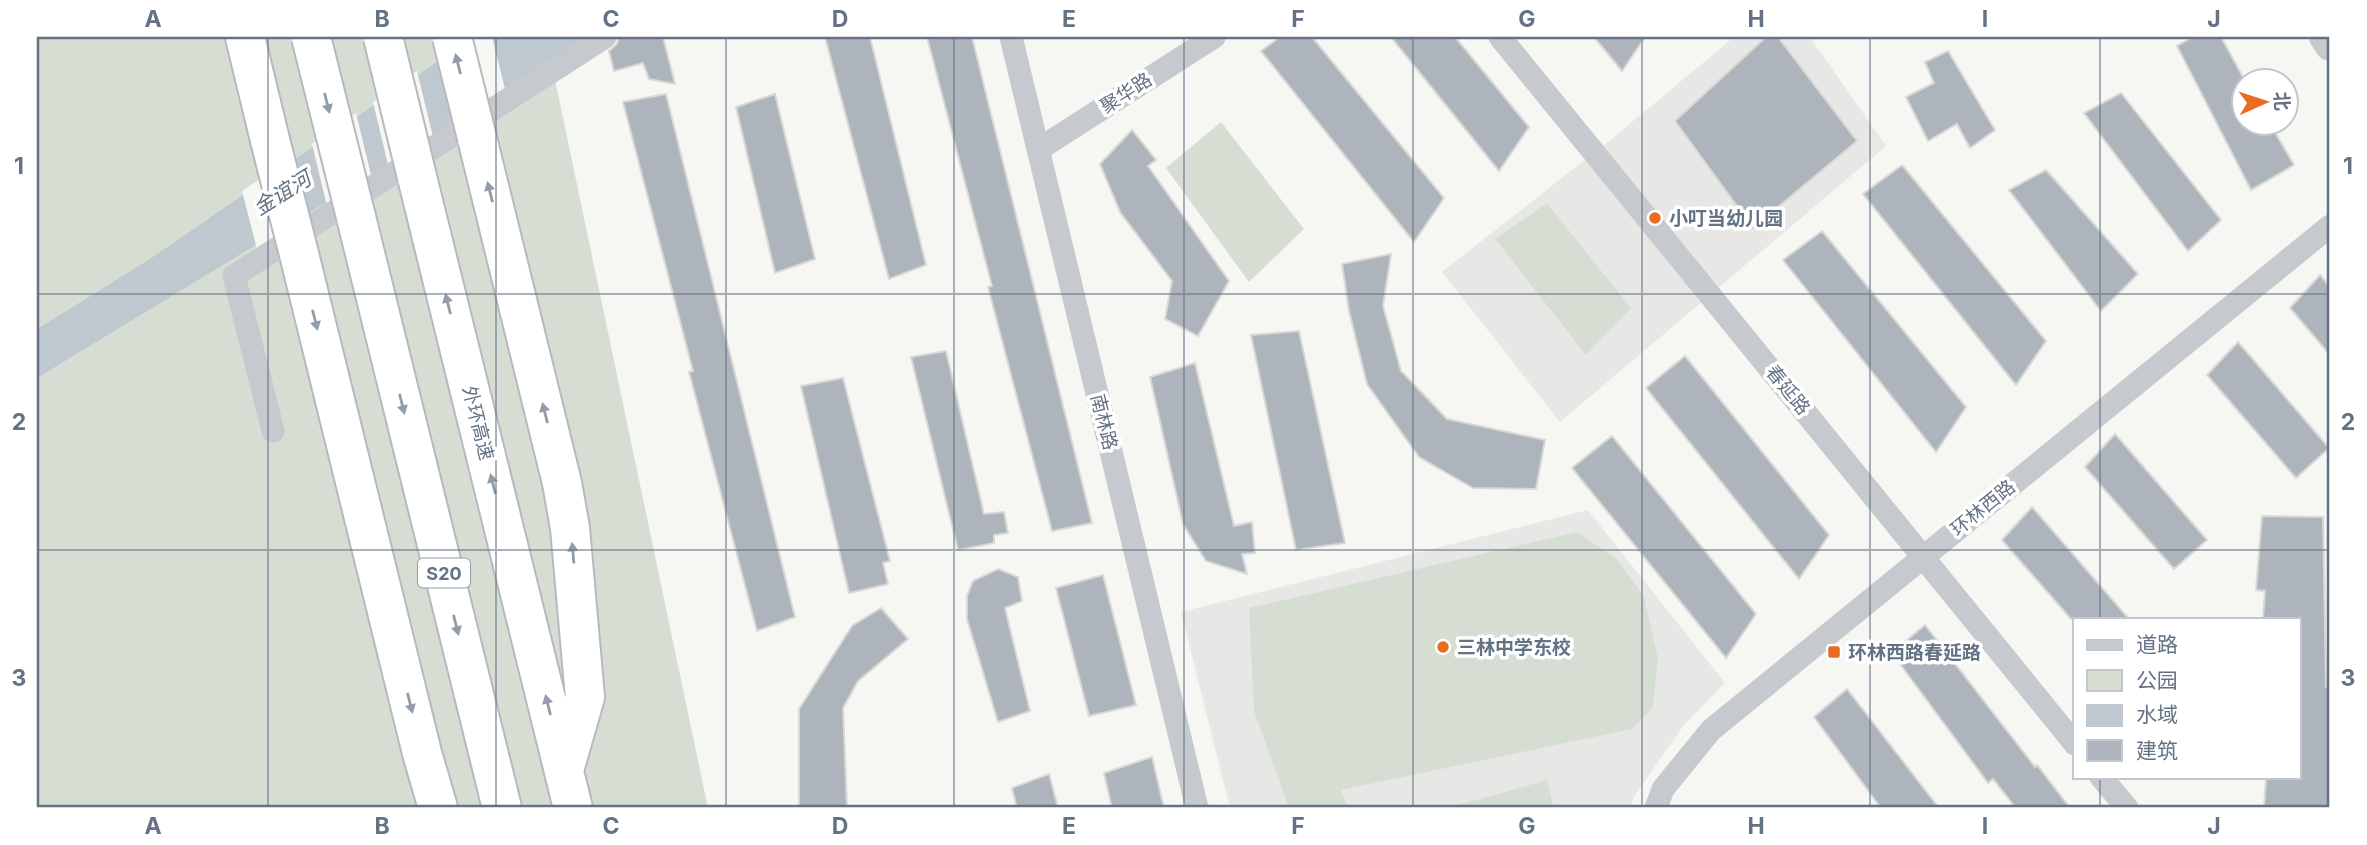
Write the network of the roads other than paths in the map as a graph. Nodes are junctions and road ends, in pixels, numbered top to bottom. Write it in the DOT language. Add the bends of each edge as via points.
graph roads {
  1 [pos="245,37"];
  2 [pos="311,37"];
  3 [pos="383,37"];
  4 [pos="452,37"];
  5 [pos="605,37"];
  6 [pos="1011,37"];
  7 [pos="1214,37"];
  8 [pos="1500,37"];
  9 [pos="2325,37"];
  10 [pos="2330,46"];
  11 [pos="1039,149"];
  12 [pos="2330,226"];
  13 [pos="273,431"];
  14 [pos="1923,557"];
  15 [pos="2073,742"];
  16 [pos="564,772"];
  17 [pos="2102,778"];
  18 [pos="438,808"];
  19 [pos="502,808"];
  20 [pos="573,808"];
  21 [pos="1197,808"];
  22 [pos="1656,808"];
  23 [pos="2127,808"];
  1 -- 18 [label="highway, one-way, bridge"];
  2 -- 19 [label="highway, S20, one-way, bridge"];
  16 -- 3 [label="highway, 外环高速, one-way, bridge"];
  16 -- 4 [label="highway, one-way, bridge" via="585,697 570,528"];
  5 -- 13 [label="street" via="234,276"];
  6 -- 11 [label="street, 南林路"];
  7 -- 11 [label="street, 聚华路"];
  8 -- 14 [label="street, 春延路"];
  9 -- 10 [label="street"];
  11 -- 21 [label="street, 南林路"];
  12 -- 14 [label="street, 环林西路"];
  14 -- 15 [label="street, 春延路"];
  14 -- 22 [label="street, 环林西路" via="1711,730 1663,789"];
  16 -- 20 [label="highway, 外环高速"];
  17 -- 23 [label="street"];
}
